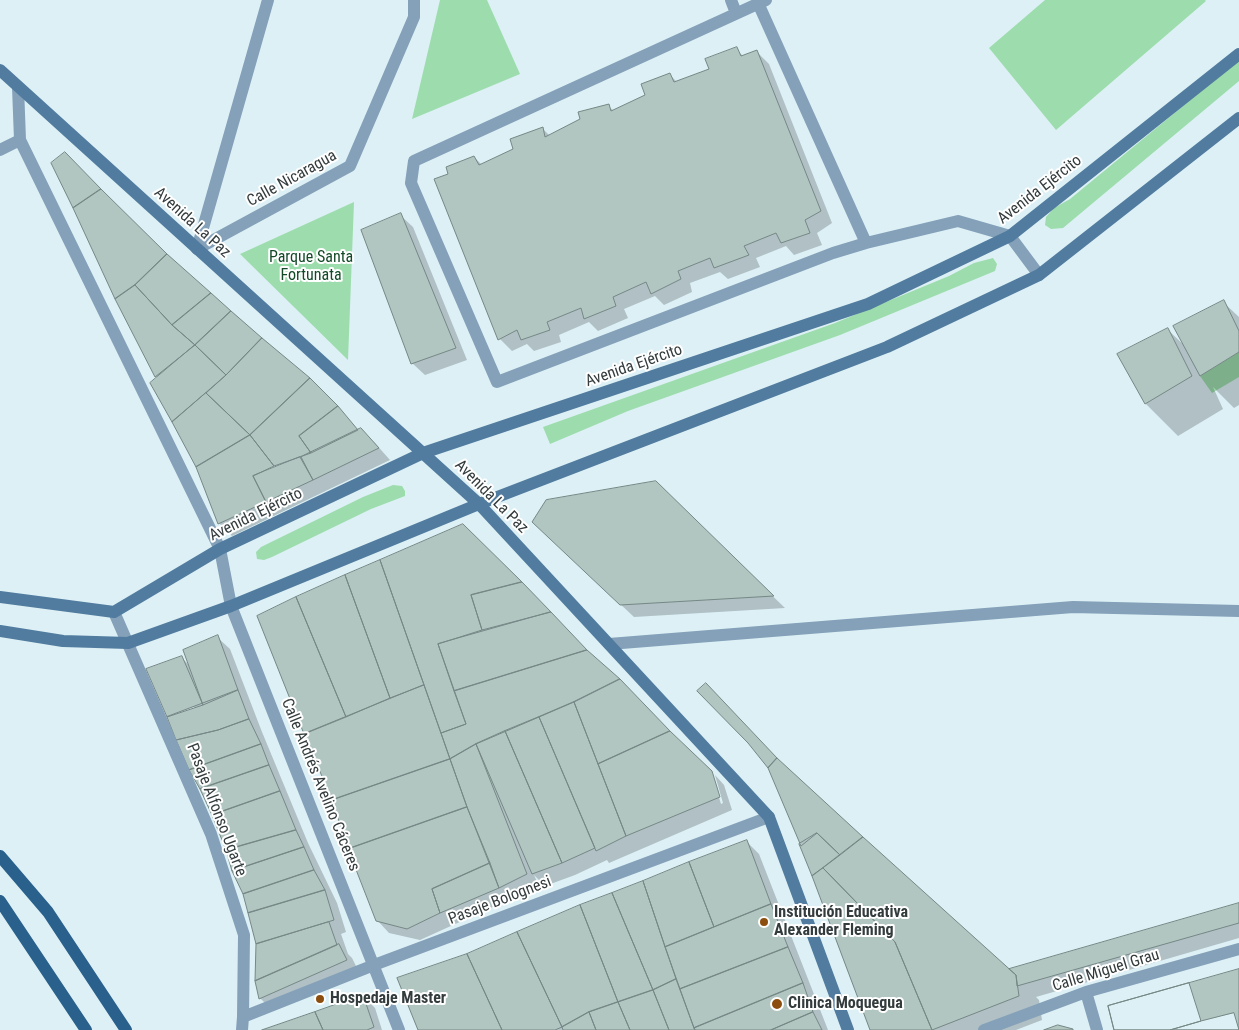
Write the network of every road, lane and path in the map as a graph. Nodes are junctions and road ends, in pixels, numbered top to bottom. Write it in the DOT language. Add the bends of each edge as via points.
graph roads {
  1 [pos="268,0"];
  2 [pos="414,0"];
  3 [pos="731,0"];
  4 [pos="762,2"];
  5 [pos="736,13"];
  6 [pos="1239,54"];
  7 [pos="0,70"];
  8 [pos="18,87"];
  9 [pos="1239,118"];
  10 [pos="20,140"];
  11 [pos="0,150"];
  12 [pos="1010,236"];
  13 [pos="866,243"];
  14 [pos="197,249"];
  15 [pos="1039,276"];
  16 [pos="423,454"];
  17 [pos="478,504"];
  18 [pos="220,549"];
  19 [pos="0,596"];
  20 [pos="231,606"];
  21 [pos="1239,611"];
  22 [pos="114,612"];
  23 [pos="0,631"];
  24 [pos="128,642"];
  25 [pos="609,644"];
  26 [pos="769,817"];
  27 [pos="0,856"];
  28 [pos="0,901"];
  29 [pos="1239,949"];
  30 [pos="374,965"];
  31 [pos="1086,992"];
  32 [pos="244,1017"];
  33 [pos="86,1030"];
  34 [pos="126,1030"];
  35 [pos="242,1030"];
  36 [pos="399,1030"];
  37 [pos="848,1030"];
  38 [pos="984,1030"];
  39 [pos="1097,1030"];
  1 -- 14 [label="street"];
  2 -- 14 [label="street, Calle Nicaragua" via="414,17 350,166"];
  3 -- 5 [label="street"];
  4 -- 5 [label="street"];
  4 -- 13 [label="street"];
  5 -- 13 [label="street" via="414,161 411,183 497,382"];
  6 -- 12 [label="main road, Avenida Ejército"];
  7 -- 8 [label="main road, Avenida La Paz"];
  8 -- 10 [label="street"];
  8 -- 14 [label="main road, Avenida La Paz"];
  9 -- 15 [label="main road"];
  10 -- 11 [label="street"];
  10 -- 18 [label="street, Calle Andrés Avelino Cáceres"];
  12 -- 13 [label="street" via="958,221"];
  12 -- 15 [label="street"];
  12 -- 16 [label="main road, Avenida Ejército" via="868,304"];
  14 -- 16 [label="main road, Avenida La Paz"];
  15 -- 17 [label="main road" via="887,347"];
  16 -- 17 [label="main road, Avenida La Paz"];
  16 -- 18 [label="main road, Avenida Ejército"];
  17 -- 20 [label="main road"];
  17 -- 25 [label="main road, Avenida La Paz"];
  18 -- 20 [label="street, Calle Andrés Avelino Cáceres"];
  18 -- 22 [label="main road, Avenida Ejército"];
  19 -- 22 [label="main road"];
  20 -- 24 [label="main road"];
  20 -- 30 [label="street, Calle Andrés Avelino Cáceres"];
  21 -- 25 [label="street" via="1073,607"];
  22 -- 24 [label="street, Pasaje Alfonso Ugarte"];
  23 -- 24 [label="main road" via="63,641"];
  24 -- 32 [label="street, Pasaje Alfonso Ugarte" via="211,834 244,935"];
  25 -- 26 [label="main road, Avenida La Paz"];
  26 -- 30 [label="street, Pasaje Bolognesi"];
  26 -- 37 [label="main road, Avenida La Paz"];
  27 -- 34 [label="main road" via="48,912"];
  28 -- 33 [label="main road"];
  29 -- 31 [label="street, Calle Miguel Grau"];
  30 -- 32 [label="street, Pasaje Bolognesi"];
  30 -- 36 [label="street, Calle Andrés Avelino Cáceres"];
  31 -- 38 [label="street, Calle Miguel Grau"];
  31 -- 39 [label="street"];
  32 -- 35 [label="street, Pasaje Alfonso Ugarte"];
}
